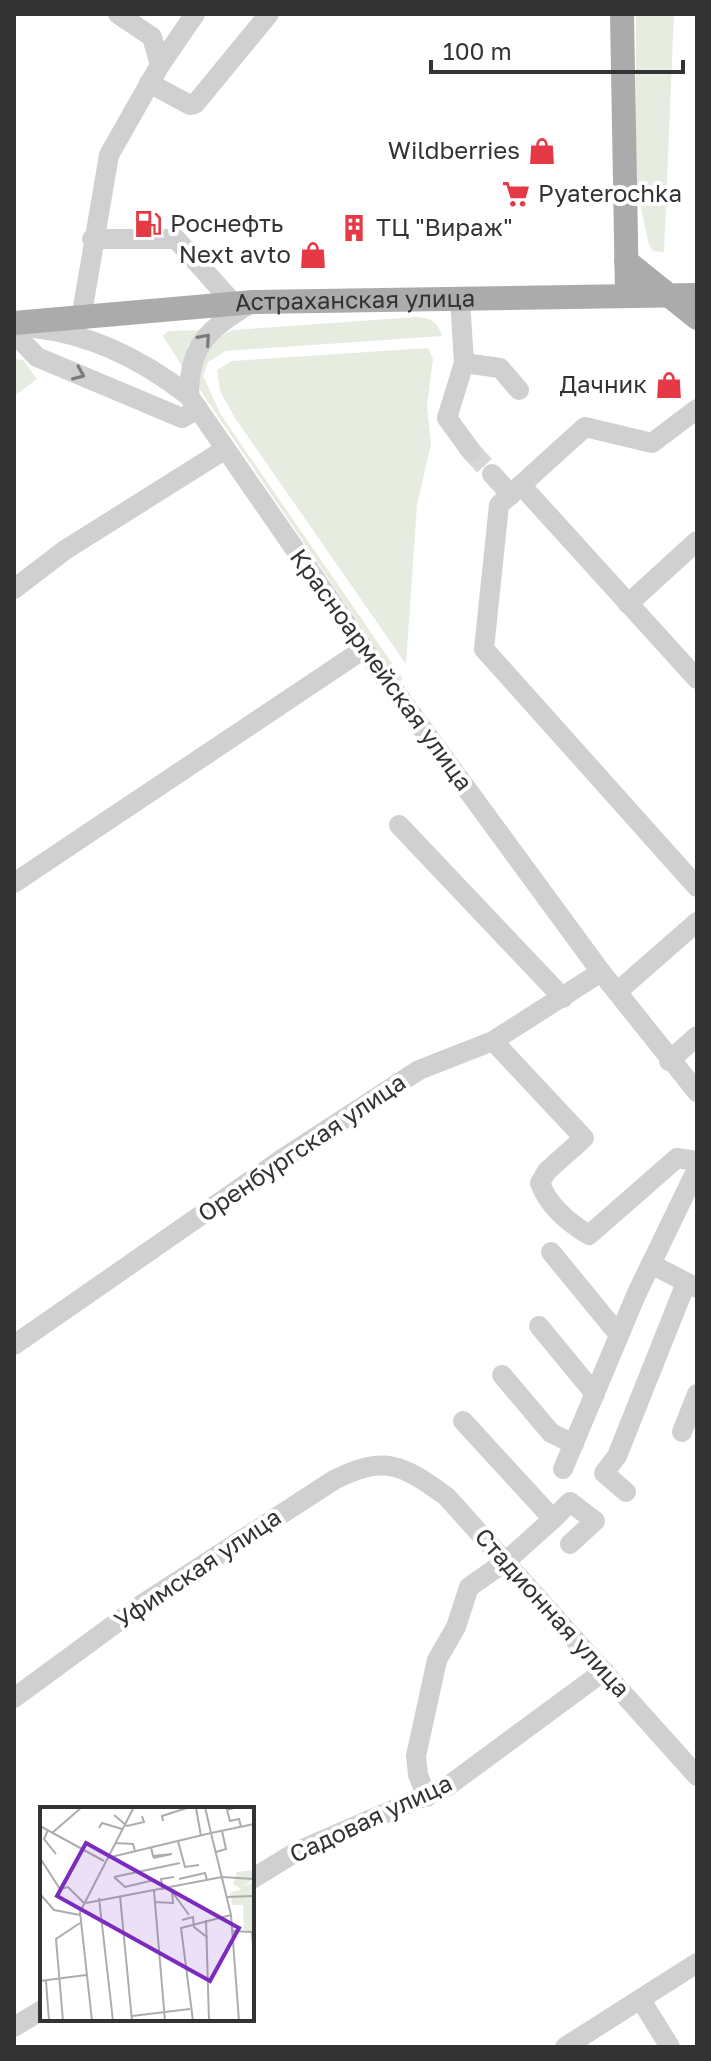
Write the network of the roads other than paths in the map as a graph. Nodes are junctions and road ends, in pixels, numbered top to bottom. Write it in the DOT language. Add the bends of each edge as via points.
graph roads {
  1 [pos="118,14"];
  2 [pos="195,14"];
  3 [pos="269,14"];
  4 [pos="622,14"];
  5 [pos="154,74"];
  6 [pos="92,239"];
  7 [pos="626,261"];
  8 [pos="627,295"];
  9 [pos="671,295"];
  10 [pos="697,295"];
  11 [pos="460,299"];
  12 [pos="243,302"];
  13 [pos="697,318"];
  14 [pos="81,319"];
  15 [pos="14,324"];
  16 [pos="14,333"];
  17 [pos="464,363"];
  18 [pos="519,390"];
  19 [pos="193,402"];
  20 [pos="697,409"];
  21 [pos="224,450"];
  22 [pos="471,451"];
  23 [pos="492,474"];
  24 [pos="516,490"];
  25 [pos="697,541"];
  26 [pos="14,589"];
  27 [pos="628,604"];
  28 [pos="364,649"];
  29 [pos="696,675"];
  30 [pos="399,825"];
  31 [pos="14,883"];
  32 [pos="697,887"];
  33 [pos="697,922"];
  34 [pos="601,972"];
  35 [pos="617,992"];
  36 [pos="563,998"];
  37 [pos="697,1036"];
  38 [pos="493,1041"];
  39 [pos="669,1061"];
  40 [pos="697,1092"];
  41 [pos="697,1161"];
  42 [pos="697,1169"];
  43 [pos="551,1252"];
  44 [pos="651,1264"];
  45 [pos="691,1286"];
  46 [pos="539,1326"];
  47 [pos="619,1335"];
  48 [pos="14,1345"];
  49 [pos="502,1375"];
  50 [pos="595,1394"];
  51 [pos="697,1394"];
  52 [pos="463,1421"];
  53 [pos="682,1432"];
  54 [pos="574,1444"];
  55 [pos="394,1465"];
  56 [pos="563,1469"];
  57 [pos="626,1492"];
  58 [pos="553,1519"];
  59 [pos="570,1544"];
  60 [pos="505,1562"];
  61 [pos="604,1671"];
  62 [pos="14,1698"];
  63 [pos="697,1776"];
  64 [pos="427,1797"];
  65 [pos="254,1878"];
  66 [pos="697,1963"];
  67 [pos="641,2000"];
  68 [pos="40,2011"];
  69 [pos="14,2027"];
  70 [pos="565,2047"];
  71 [pos="670,2047"];
  1 -- 5 [label="street" via="152,37"];
  2 -- 5 [label="street"];
  3 -- 5 [label="street" via="195,104"];
  4 -- 7 [label="main road"];
  5 -- 6 [label="street" via="109,155"];
  6 -- 12 [label="street" via="176,239"];
  6 -- 14 [label="street"];
  7 -- 8 [label="main road"];
  7 -- 9 [label="main road"];
  8 -- 9 [label="main road, Астраханская улица"];
  8 -- 11 [label="main road, Астраханская улица"];
  9 -- 10 [label="main road, Астраханская улица"];
  9 -- 13 [label="main road"];
  11 -- 12 [label="main road, Астраханская улица"];
  11 -- 17 [label="street"];
  12 -- 14 [label="main road, Астраханская улица"];
  19 -- 12 [label="street, one-way" via="189,373 199,343"];
  14 -- 15 [label="main road, Астраханская улица"];
  15 -- 19 [label="street, Красноармейская улица" via="67,331 106,346 166,378"];
  16 -- 19 [label="street, one-way" via="37,357 182,418"];
  17 -- 18 [label="street" via="500,368"];
  17 -- 22 [label="street" via="447,418"];
  19 -- 21 [label="street, Красноармейская улица"];
  20 -- 24 [label="street" via="652,443 585,427"];
  21 -- 26 [label="street" via="65,550"];
  21 -- 28 [label="street, Красноармейская улица"];
  23 -- 24 [label="street"];
  24 -- 27 [label="street"];
  24 -- 32 [label="street" via="499,505 484,649"];
  25 -- 27 [label="street"];
  27 -- 29 [label="street"];
  28 -- 31 [label="street"];
  28 -- 34 [label="street, Красноармейская улица"];
  30 -- 36 [label="street"];
  33 -- 35 [label="street"];
  34 -- 35 [label="street, Красноармейская улица"];
  34 -- 36 [label="street, Оренбургская улица"];
  35 -- 39 [label="street, Красноармейская улица"];
  36 -- 38 [label="street, Оренбургская улица"];
  37 -- 39 [label="street"];
  38 -- 41 [label="street" via="584,1138 540,1183 574,1226 589,1235 677,1158"];
  38 -- 48 [label="street, Оренбургская улица" via="419,1070"];
  39 -- 40 [label="street, Красноармейская улица"];
  42 -- 44 [label="street"];
  43 -- 47 [label="street"];
  44 -- 45 [label="street"];
  44 -- 47 [label="street"];
  45 -- 57 [label="street" via="617,1456 604,1473"];
  46 -- 50 [label="street"];
  47 -- 50 [label="street"];
  49 -- 54 [label="street" via="551,1433"];
  50 -- 54 [label="street"];
  51 -- 53 [label="street"];
  52 -- 58 [label="street"];
  54 -- 56 [label="street"];
  55 -- 60 [label="street, Стадионная улица" via="447,1497"];
  55 -- 62 [label="street, Уфимская улица" via="362,1467 334,1480 138,1607"];
  58 -- 59 [label="street" via="570,1502 595,1521"];
  58 -- 60 [label="street"];
  60 -- 61 [label="street, Стадионная улица"];
  60 -- 64 [label="street" via="469,1587 456,1627 437,1660 416,1756"];
  61 -- 63 [label="street, Стадионная улица"];
  61 -- 64 [label="street, Садовая улица" via="467,1774"];
  64 -- 65 [label="street, Садовая улица" via="367,1818"];
  66 -- 67 [label="street"];
  67 -- 70 [label="street"];
  67 -- 71 [label="street"];
  68 -- 69 [label="street"];
}
